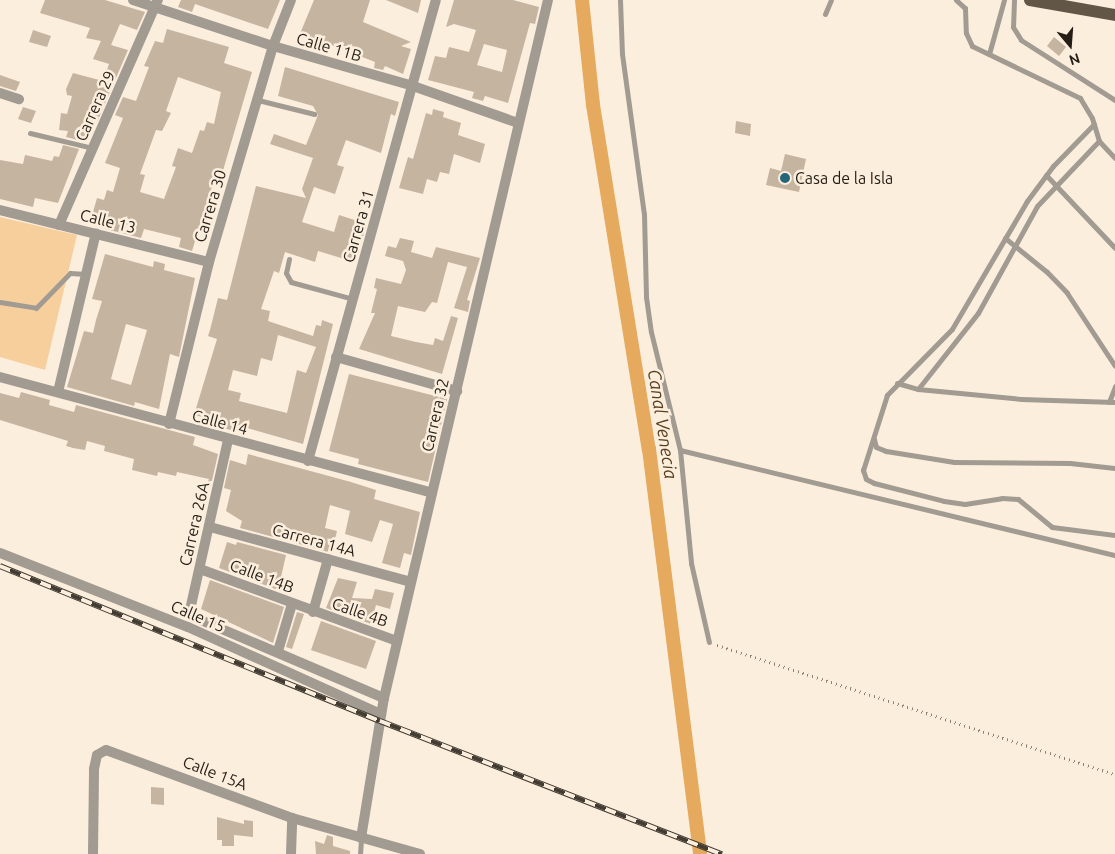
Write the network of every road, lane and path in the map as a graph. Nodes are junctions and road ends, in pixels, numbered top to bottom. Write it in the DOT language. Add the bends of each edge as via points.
graph roads {
  1 [pos="132,0"];
  2 [pos="291,0"];
  3 [pos="436,0"];
  4 [pos="548,0"];
  5 [pos="620,0"];
  6 [pos="831,0"];
  7 [pos="956,0"];
  8 [pos="1004,0"];
  9 [pos="1014,0"];
  10 [pos="1030,0"];
  11 [pos="157,4"];
  12 [pos="825,14"];
  13 [pos="1115,15"];
  14 [pos="273,46"];
  15 [pos="989,54"];
  16 [pos="413,86"];
  17 [pos="0,93"];
  18 [pos="19,99"];
  19 [pos="258,100"];
  20 [pos="1115,100"];
  21 [pos="314,114"];
  22 [pos="518,123"];
  23 [pos="1094,124"];
  24 [pos="30,134"];
  25 [pos="1099,141"];
  26 [pos="93,148"];
  27 [pos="1115,158"];
  28 [pos="1046,176"];
  29 [pos="1055,184"];
  30 [pos="0,210"];
  31 [pos="59,225"];
  32 [pos="96,233"];
  33 [pos="1005,238"];
  34 [pos="1015,244"];
  35 [pos="1115,248"];
  36 [pos="289,259"];
  37 [pos="209,262"];
  38 [pos="87,274"];
  39 [pos="353,299"];
  40 [pos="0,302"];
  41 [pos="336,357"];
  42 [pos="1115,366"];
  43 [pos="0,377"];
  44 [pos="897,383"];
  45 [pos="1115,386"];
  46 [pos="918,389"];
  47 [pos="456,391"];
  48 [pos="58,392"];
  49 [pos="1112,402"];
  50 [pos="169,424"];
  51 [pos="874,433"];
  52 [pos="228,440"];
  53 [pos="680,450"];
  54 [pos="308,461"];
  55 [pos="1115,468"];
  56 [pos="432,493"];
  57 [pos="210,527"];
  58 [pos="1115,536"];
  59 [pos="0,553"];
  60 [pos="1115,556"];
  61 [pos="328,559"];
  62 [pos="200,569"];
  63 [pos="411,582"];
  64 [pos="292,604"];
  65 [pos="313,612"];
  66 [pos="189,615"];
  67 [pos="397,641"];
  68 [pos="709,642"];
  69 [pos="278,651"];
  70 [pos="384,698"];
  71 [pos="381,714"];
  72 [pos="1115,774"];
  73 [pos="292,818"];
  74 [pos="362,838"];
  75 [pos="93,854"];
  76 [pos="291,854"];
  77 [pos="360,854"];
  78 [pos="420,854"];
  1 -- 11 [label="street, Calle 11B"];
  2 -- 14 [label="street, Carrera 30"];
  3 -- 16 [label="street, Carrera 31"];
  4 -- 22 [label="street, Carrera 32"];
  5 -- 53 [label="lane" via="622,54 644,214 646,297 651,332"];
  6 -- 12 [label="lane"];
  7 -- 15 [label="lane" via="965,8 968,42"];
  8 -- 15 [label="lane"];
  9 -- 20 [label="lane" via="1013,27 1021,40"];
  10 -- 13 [label="main road"];
  11 -- 14 [label="street, Calle 11B"];
  11 -- 26 [label="street, Carrera 29"];
  14 -- 16 [label="street, Calle 11B"];
  14 -- 19 [label="street, Carrera 30"];
  15 -- 23 [label="lane" via="1080,98"];
  16 -- 22 [label="street, Calle 11B"];
  16 -- 39 [label="street, Carrera 31"];
  17 -- 18 [label="street"];
  19 -- 21 [label="lane"];
  19 -- 37 [label="street, Carrera 30"];
  22 -- 47 [label="street, Carrera 32"];
  23 -- 25 [label="lane"];
  23 -- 28 [label="lane"];
  24 -- 26 [label="lane"];
  25 -- 27 [label="lane"];
  25 -- 29 [label="lane"];
  26 -- 31 [label="street, Carrera 29"];
  28 -- 29 [label="lane"];
  28 -- 33 [label="lane"];
  29 -- 34 [label="lane" via="1037,206"];
  29 -- 35 [label="lane"];
  30 -- 31 [label="street, Calle 13"];
  31 -- 32 [label="street, Calle 13"];
  32 -- 37 [label="street, Calle 13"];
  32 -- 38 [label="street"];
  33 -- 34 [label="lane"];
  33 -- 44 [label="lane" via="952,329"];
  34 -- 42 [label="lane" via="1066,293"];
  34 -- 46 [label="lane" via="978,313"];
  36 -- 39 [label="lane" via="286,273 291,282"];
  37 -- 50 [label="street, Carrera 30"];
  38 -- 40 [label="lane" via="70,273 36,308"];
  38 -- 48 [label="street"];
  39 -- 41 [label="street, Carrera 31"];
  41 -- 47 [label="street"];
  41 -- 54 [label="street, Carrera 31"];
  43 -- 48 [label="street, Calle 14"];
  44 -- 46 [label="lane"];
  44 -- 51 [label="lane" via="887,395"];
  45 -- 49 [label="lane"];
  46 -- 49 [label="lane" via="1021,399"];
  47 -- 56 [label="street, Carrera 32"];
  48 -- 50 [label="street, Calle 14"];
  50 -- 52 [label="street, Calle 14"];
  51 -- 55 [label="lane" via="876,447 886,451 954,462 1070,463"];
  51 -- 58 [label="lane" via="863,470 866,479 874,483 965,504 1002,498 1018,500 1052,527"];
  52 -- 54 [label="street, Calle 14"];
  52 -- 57 [label="street, Carrera 26A"];
  53 -- 60 [label="lane"];
  53 -- 68 [label="lane" via="691,564"];
  54 -- 56 [label="street, Calle 14"];
  56 -- 63 [label="street, Carrera 32"];
  57 -- 61 [label="street, Carrera 14A"];
  57 -- 62 [label="street, Carrera 26A"];
  59 -- 71 [label="street, Calle 15" via="188,626"];
  61 -- 63 [label="street, Carrera 14A"];
  61 -- 65 [label="street"];
  62 -- 64 [label="street, Calle 14B"];
  62 -- 66 [label="street, Carrera 26A"];
  63 -- 67 [label="street, Carrera 32"];
  64 -- 65 [label="street, Calle 14B"];
  64 -- 69 [label="street"];
  65 -- 67 [label="street, Calle 4B"];
  66 -- 69 [label="street, Calle 15"];
  67 -- 70 [label="street, Carrera 32"];
  68 -- 72 [label="path"];
  69 -- 70 [label="street, Calle 15"];
  70 -- 71 [label="street, Carrera 32"];
  71 -- 74 [label="street, Carrera 32"];
  73 -- 74 [label="street, Calle 15A"];
  73 -- 75 [label="street, Calle 15A" via="106,750 97,755 94,769"];
  73 -- 76 [label="street"];
  74 -- 77 [label="lane"];
  74 -- 78 [label="street, Calle 15A"];
}
